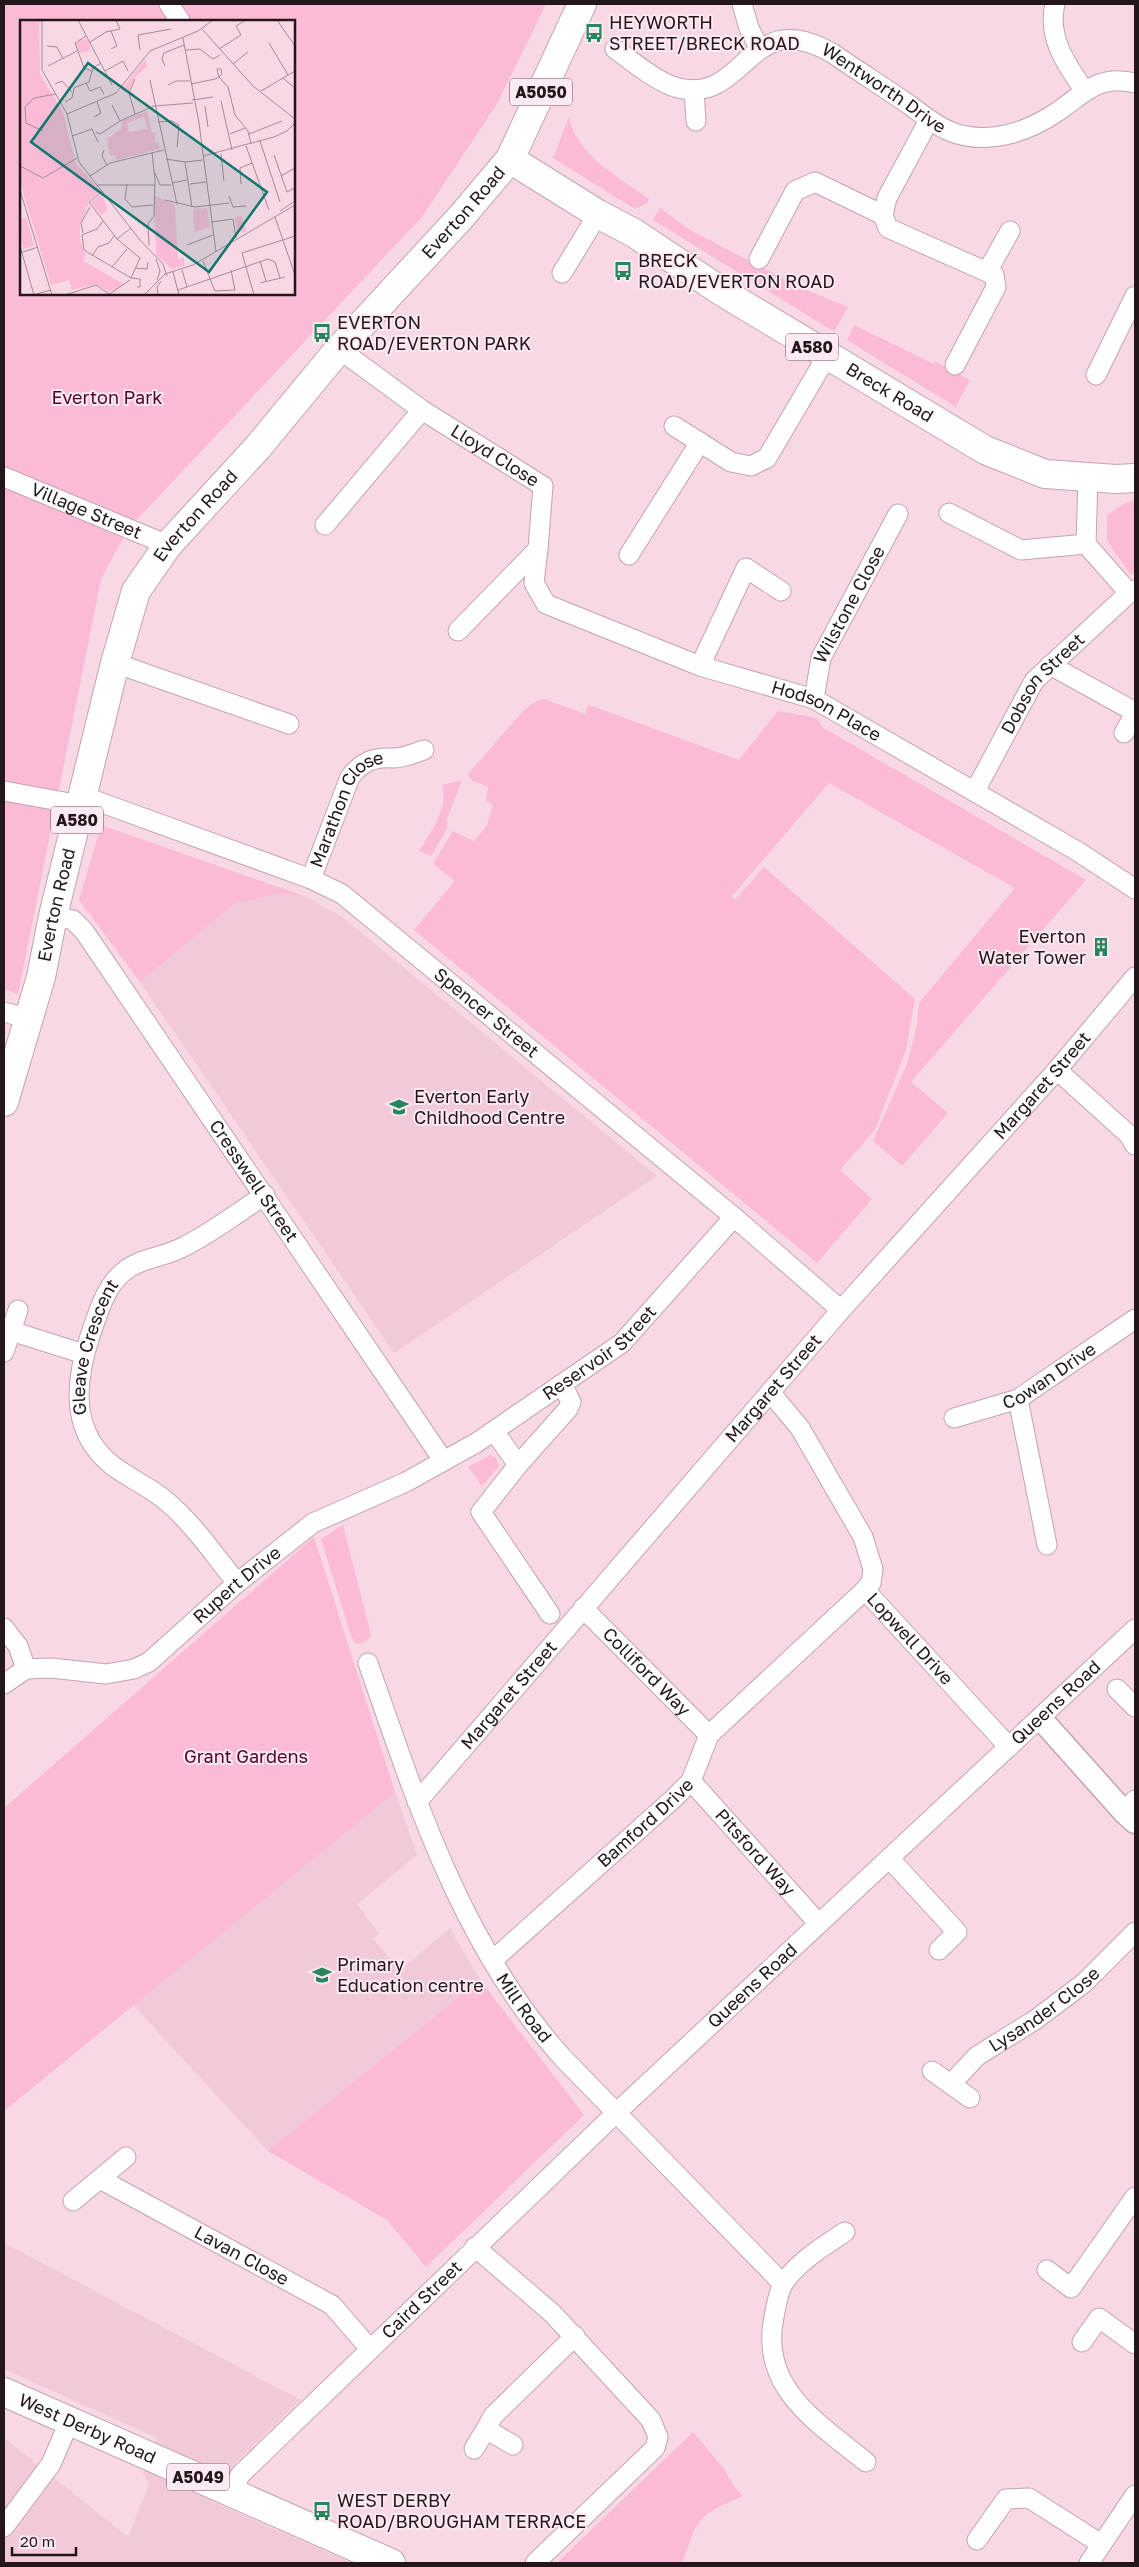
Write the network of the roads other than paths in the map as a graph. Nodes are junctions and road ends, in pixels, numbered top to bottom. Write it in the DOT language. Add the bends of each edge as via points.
graph roads {
  1 [pos="169,4"];
  2 [pos="742,4"];
  3 [pos="1055,4"];
  4 [pos="578,14"];
  5 [pos="179,20"];
  6 [pos="759,48"];
  7 [pos="615,49"];
  8 [pos="1135,82"];
  9 [pos="694,90"];
  10 [pos="1084,90"];
  11 [pos="930,120"];
  12 [pos="696,121"];
  13 [pos="510,159"];
  14 [pos="598,214"];
  15 [pos="883,215"];
  16 [pos="1010,231"];
  17 [pos="759,259"];
  18 [pos="988,272"];
  19 [pos="562,273"];
  20 [pos="1135,296"];
  21 [pos="340,349"];
  22 [pos="827,356"];
  23 [pos="955,365"];
  24 [pos="1096,375"];
  25 [pos="422,410"];
  26 [pos="674,426"];
  27 [pos="700,442"];
  28 [pos="4,477"];
  29 [pos="1088,477"];
  30 [pos="1135,478"];
  31 [pos="949,513"];
  32 [pos="898,514"];
  33 [pos="325,525"];
  34 [pos="1086,544"];
  35 [pos="168,545"];
  36 [pos="538,549"];
  37 [pos="629,555"];
  38 [pos="780,591"];
  39 [pos="1132,591"];
  40 [pos="458,631"];
  41 [pos="114,663"];
  42 [pos="1050,665"];
  43 [pos="700,666"];
  44 [pos="814,699"];
  45 [pos="1135,713"];
  46 [pos="289,724"];
  47 [pos="1124,733"];
  48 [pos="424,750"];
  49 [pos="4,791"];
  50 [pos="975,791"];
  51 [pos="82,800"];
  52 [pos="311,879"];
  53 [pos="1135,890"];
  54 [pos="53,916"];
  55 [pos="1135,977"];
  56 [pos="16,1016"];
  57 [pos="1057,1070"];
  58 [pos="4,1102"];
  59 [pos="1135,1145"];
  60 [pos="264,1195"];
  61 [pos="734,1217"];
  62 [pos="18,1310"];
  63 [pos="841,1310"];
  64 [pos="1135,1319"];
  65 [pos="11,1330"];
  66 [pos="4,1352"];
  67 [pos="84,1354"];
  68 [pos="562,1384"];
  69 [pos="770,1392"];
  70 [pos="1018,1399"];
  71 [pos="954,1418"];
  72 [pos="494,1431"];
  73 [pos="443,1460"];
  74 [pos="518,1465"];
  75 [pos="1047,1545"];
  76 [pos="237,1584"];
  77 [pos="865,1590"];
  78 [pos="583,1608"];
  79 [pos="550,1614"];
  80 [pos="4,1628"];
  81 [pos="1135,1629"];
  82 [pos="368,1664"];
  83 [pos="26,1669"];
  84 [pos="4,1684"];
  85 [pos="1117,1689"];
  86 [pos="1135,1707"];
  87 [pos="1040,1719"];
  88 [pos="709,1735"];
  89 [pos="1009,1747"];
  90 [pos="691,1781"];
  91 [pos="417,1802"];
  92 [pos="1131,1811"];
  93 [pos="890,1859"];
  94 [pos="819,1924"];
  95 [pos="1135,1932"];
  96 [pos="939,1950"];
  97 [pos="493,1960"];
  98 [pos="932,2071"];
  99 [pos="951,2084"];
  100 [pos="970,2098"];
  101 [pos="616,2113"];
  102 [pos="126,2157"];
  103 [pos="100,2179"];
  104 [pos="1135,2197"];
  105 [pos="73,2201"];
  106 [pos="844,2232"];
  107 [pos="475,2247"];
  108 [pos="1047,2270"];
  109 [pos="783,2284"];
  110 [pos="575,2336"];
  111 [pos="1082,2342"];
  112 [pos="1135,2344"];
  113 [pos="370,2349"];
  114 [pos="4,2392"];
  115 [pos="70,2420"];
  116 [pos="486,2429"];
  117 [pos="513,2445"];
  118 [pos="474,2449"];
  119 [pos="866,2462"];
  120 [pos="233,2492"];
  121 [pos="1135,2495"];
  122 [pos="4,2527"];
  123 [pos="977,2540"];
  124 [pos="1101,2544"];
  125 [pos="391,2563"];
  126 [pos="535,2563"];
  127 [pos="1089,2563"];
  1 -- 5 [label="street"];
  2 -- 6 [label="street"];
  3 -- 10 [label="street" via="1053,28 1057,46"];
  4 -- 13 [label="main road, Everton Road / A5050"];
  6 -- 9 [label="street" via="722,82"];
  6 -- 11 [label="street, Wentworth Drive" via="788,40 818,45"];
  7 -- 9 [label="street" via="676,88"];
  8 -- 10 [label="street, Wentworth Drive" via="1117,80"];
  9 -- 12 [label="street"];
  10 -- 11 [label="street, Wentworth Drive" via="1057,112 1014,134 998,137 966,135 950,132"];
  11 -- 15 [label="street" via="887,198"];
  13 -- 14 [label="main road, Breck Road / A580"];
  13 -- 21 [label="main road, Everton Road / A580"];
  14 -- 19 [label="street"];
  14 -- 22 [label="main road, Breck Road / A580" via="634,233"];
  15 -- 17 [label="street" via="815,182 805,185 795,191"];
  15 -- 18 [label="street" via="888,228"];
  16 -- 18 [label="street"];
  18 -- 23 [label="street" via="994,275 996,287"];
  20 -- 24 [label="street"];
  21 -- 25 [label="street, Lloyd Close"];
  21 -- 35 [label="main road, Everton Road / A580" via="258,447"];
  22 -- 27 [label="street" via="766,458 751,466 732,462"];
  22 -- 29 [label="main road, Breck Road / A580" via="985,450 1044,474"];
  25 -- 33 [label="street"];
  25 -- 36 [label="street, Lloyd Close" via="542,486"];
  26 -- 27 [label="street"];
  27 -- 37 [label="street"];
  28 -- 35 [label="street, Village Street"];
  29 -- 30 [label="main road, Breck Road / A580"];
  29 -- 34 [label="street"];
  31 -- 34 [label="street" via="1021,550"];
  32 -- 44 [label="street, Wilstone Close" via="821,658"];
  34 -- 39 [label="street, Dobson Street"];
  35 -- 41 [label="main road, Everton Road / A580" via="136,591"];
  36 -- 40 [label="street"];
  36 -- 43 [label="street, Hodson Place" via="534,583 546,604"];
  38 -- 43 [label="street" via="746,568"];
  39 -- 42 [label="street, Dobson Street"];
  41 -- 46 [label="street"];
  41 -- 51 [label="main road, Everton Road / A580"];
  42 -- 45 [label="street"];
  42 -- 50 [label="street, Dobson Street" via="1034,681"];
  43 -- 44 [label="street, Hodson Place"];
  44 -- 50 [label="street, Hodson Place"];
  45 -- 47 [label="street"];
  48 -- 52 [label="street, Marathon Close" via="394,758 376,757 357,768 350,778"];
  49 -- 51 [label="street, Spencer Street"];
  50 -- 53 [label="street, Hodson Place" via="1076,850"];
  51 -- 52 [label="street, Spencer Street"];
  51 -- 54 [label="main road, Everton Road / A580"];
  52 -- 61 [label="street, Spencer Street" via="342,894"];
  54 -- 56 [label="main road, Everton Road / A580" via="41,977"];
  54 -- 60 [label="street, Cresswell Street" via="73,920 84,931"];
  55 -- 57 [label="street, Margaret Street"];
  56 -- 58 [label="main road, Everton Road / A580"];
  57 -- 59 [label="street" via="1130,1135"];
  57 -- 63 [label="street, Margaret Street"];
  60 -- 67 [label="street, Gleave Crescent" via="180,1248 142,1260 122,1273 106,1292"];
  60 -- 73 [label="street, Cresswell Street"];
  61 -- 63 [label="street, Spencer Street"];
  61 -- 68 [label="street, Reservoir Street" via="628,1337"];
  62 -- 65 [label="street"];
  63 -- 69 [label="street, Margaret Street"];
  64 -- 70 [label="street, Cowan Drive"];
  65 -- 66 [label="street"];
  65 -- 67 [label="street"];
  67 -- 76 [label="street, Gleave Crescent" via="78,1398 89,1439 106,1460 180,1514"];
  68 -- 72 [label="street, Reservoir Street"];
  68 -- 74 [label="street" via="570,1402 568,1409"];
  69 -- 77 [label="street, Lopwell Drive" via="800,1428 862,1537 873,1569 871,1583"];
  69 -- 78 [label="street, Margaret Street"];
  70 -- 71 [label="street, Cowan Drive"];
  70 -- 75 [label="street"];
  72 -- 73 [label="street, Reservoir Street"];
  72 -- 74 [label="street"];
  73 -- 76 [label="street, Rupert Drive" via="406,1482 313,1523"];
  74 -- 79 [label="street" via="481,1512"];
  76 -- 83 [label="street, Rupert Drive" via="158,1655 134,1669 106,1674 51,1668"];
  77 -- 88 [label="street, Bamford Drive"];
  77 -- 89 [label="street, Lopwell Drive"];
  78 -- 88 [label="street, Colliford Way"];
  78 -- 91 [label="street, Margaret Street"];
  80 -- 83 [label="street" via="18,1646"];
  81 -- 87 [label="street, Queens Road"];
  82 -- 91 [label="street, Mill Road"];
  83 -- 84 [label="street"];
  85 -- 86 [label="street"];
  87 -- 89 [label="street, Queens Road"];
  87 -- 92 [label="street"];
  88 -- 90 [label="street, Bamford Drive"];
  89 -- 93 [label="street, Queens Road"];
  90 -- 94 [label="street, Pitsford Way"];
  90 -- 97 [label="street, Bamford Drive"];
  91 -- 97 [label="street, Mill Road" via="476,1931"];
  93 -- 94 [label="street, Queens Road"];
  93 -- 96 [label="street" via="957,1932"];
  94 -- 101 [label="street, Queens Road"];
  95 -- 99 [label="street, Lysander Close" via="1084,1983 1035,2020 977,2056"];
  97 -- 101 [label="street, Mill Road" via="536,2028"];
  98 -- 99 [label="street"];
  99 -- 100 [label="street"];
  101 -- 107 [label="street, Caird Street"];
  101 -- 109 [label="street, Mill Road"];
  102 -- 103 [label="street"];
  103 -- 105 [label="street"];
  103 -- 113 [label="street, Lavan Close" via="332,2305"];
  104 -- 108 [label="street" via="1071,2288"];
  106 -- 109 [label="street" via="799,2266"];
  107 -- 110 [label="street"];
  107 -- 113 [label="street, Caird Street"];
  109 -- 119 [label="street" via="776,2303 771,2339 778,2372 796,2402 814,2421"];
  110 -- 116 [label="street" via="502,2405"];
  110 -- 126 [label="street" via="652,2420 658,2437 655,2448"];
  111 -- 112 [label="street" via="1099,2318"];
  113 -- 120 [label="street, Caird Street" via="240,2474"];
  114 -- 115 [label="main road, West Derby Road / A5049"];
  115 -- 120 [label="main road, West Derby Road / A5049"];
  115 -- 122 [label="street" via="51,2464"];
  116 -- 117 [label="street"];
  116 -- 118 [label="street"];
  120 -- 125 [label="main road, West Derby Road / A5049"];
  121 -- 124 [label="street"];
  123 -- 124 [label="street" via="1006,2499 1029,2498"];
  124 -- 127 [label="street"];
}
